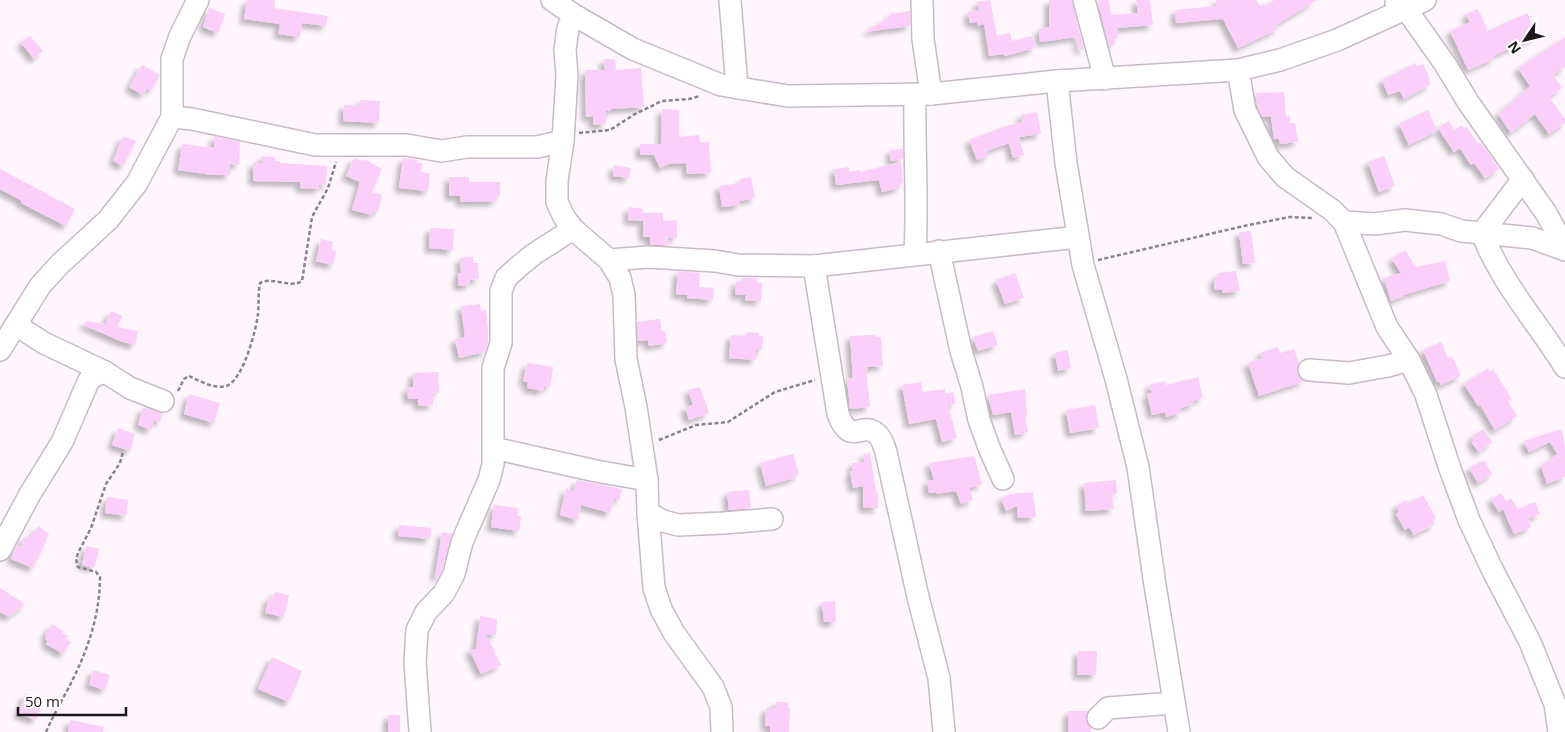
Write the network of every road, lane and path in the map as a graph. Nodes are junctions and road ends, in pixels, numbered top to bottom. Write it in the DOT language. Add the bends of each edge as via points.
graph roads {
  1 [pos="198,0"];
  2 [pos="552,0"];
  3 [pos="730,0"];
  4 [pos="922,0"];
  5 [pos="1084,0"];
  6 [pos="1408,3"];
  7 [pos="574,15"];
  8 [pos="1238,70"];
  9 [pos="1105,79"];
  10 [pos="1057,82"];
  11 [pos="737,88"];
  12 [pos="923,94"];
  13 [pos="706,95"];
  14 [pos="172,117"];
  15 [pos="563,138"];
  16 [pos="340,146"];
  17 [pos="1523,179"];
  18 [pos="1344,222"];
  19 [pos="574,230"];
  20 [pos="1482,234"];
  21 [pos="1078,237"];
  22 [pos="1565,249"];
  23 [pos="939,252"];
  24 [pos="915,254"];
  25 [pos="608,260"];
  26 [pos="1082,265"];
  27 [pos="814,266"];
  28 [pos="16,326"];
  29 [pos="0,350"];
  30 [pos="1409,360"];
  31 [pos="1565,368"];
  32 [pos="1309,370"];
  33 [pos="105,372"];
  34 [pos="832,374"];
  35 [pos="163,401"];
  36 [pos="493,448"];
  37 [pos="642,449"];
  38 [pos="123,452"];
  39 [pos="1003,479"];
  40 [pos="647,480"];
  41 [pos="648,513"];
  42 [pos="772,519"];
  43 [pos="0,550"];
  44 [pos="1174,703"];
  45 [pos="1098,718"];
  46 [pos="46,732"];
  47 [pos="420,732"];
  48 [pos="722,732"];
  49 [pos="944,732"];
  50 [pos="1179,732"];
  51 [pos="1559,732"];
  1 -- 14 [label="street" via="172,60"];
  2 -- 7 [label="street"];
  3 -- 11 [label="street"];
  4 -- 12 [label="street"];
  5 -- 9 [label="street"];
  6 -- 8 [label="street" via="1329,43"];
  6 -- 17 [label="street" via="1468,102"];
  7 -- 11 [label="street" via="633,49 721,85"];
  7 -- 15 [label="street" via="568,28 565,50 567,75"];
  8 -- 9 [label="street"];
  8 -- 18 [label="street" via="1245,110 1268,157 1285,177"];
  9 -- 10 [label="street"];
  10 -- 12 [label="street"];
  10 -- 21 [label="street"];
  11 -- 12 [label="street" via="788,96"];
  12 -- 24 [label="street" via="914,146"];
  13 -- 15 [label="path" via="656,102 610,130"];
  14 -- 16 [label="street" via="292,142"];
  14 -- 28 [label="street" via="137,183 122,204 53,271 26,306"];
  15 -- 16 [label="street" via="537,147 468,147 441,151 407,145"];
  15 -- 19 [label="street" via="557,181 558,202"];
  16 -- 35 [label="path" via="328,188 312,217 302,280 294,284 260,283 255,329 236,379 225,386 216,386 189,376 181,384 176,399"];
  17 -- 20 [label="street"];
  17 -- 22 [label="street"];
  18 -- 20 [label="street" via="1375,224 1405,220 1441,224"];
  18 -- 26 [label="path" via="1328,218 1290,217"];
  18 -- 30 [label="street" via="1387,327"];
  19 -- 25 [label="street"];
  19 -- 36 [label="street" via="516,268 506,278 501,291 501,343 492,382"];
  20 -- 22 [label="street" via="1532,238"];
  20 -- 31 [label="street" via="1504,278"];
  21 -- 23 [label="street"];
  21 -- 26 [label="street"];
  23 -- 24 [label="street"];
  23 -- 39 [label="street" via="979,420"];
  24 -- 27 [label="street"];
  25 -- 27 [label="street" via="649,257 738,265"];
  25 -- 37 [label="street" via="620,278 624,295 626,359"];
  26 -- 44 [label="street" via="1138,467"];
  27 -- 34 [label="street"];
  28 -- 29 [label="street"];
  28 -- 33 [label="street"];
  30 -- 32 [label="street" via="1349,373"];
  30 -- 51 [label="street" via="1426,395 1469,520 1530,642 1556,704"];
  33 -- 35 [label="street" via="130,388"];
  33 -- 43 [label="street" via="89,380 62,442"];
  34 -- 37 [label="path" via="775,392 728,422 696,425"];
  34 -- 49 [label="street" via="843,426 852,431 876,432 886,452 939,678"];
  36 -- 40 [label="street"];
  36 -- 47 [label="street" via="489,480 462,542 454,574 417,630 415,662"];
  37 -- 40 [label="street"];
  38 -- 46 [label="path" via="120,463 106,484 76,559 78,567 96,572 100,577 101,594 96,619 87,647"];
  40 -- 41 [label="street"];
  41 -- 42 [label="street" via="678,525"];
  41 -- 48 [label="street" via="654,588 661,609 713,687 720,707"];
  44 -- 45 [label="street" via="1108,708"];
  44 -- 50 [label="street"];
}
